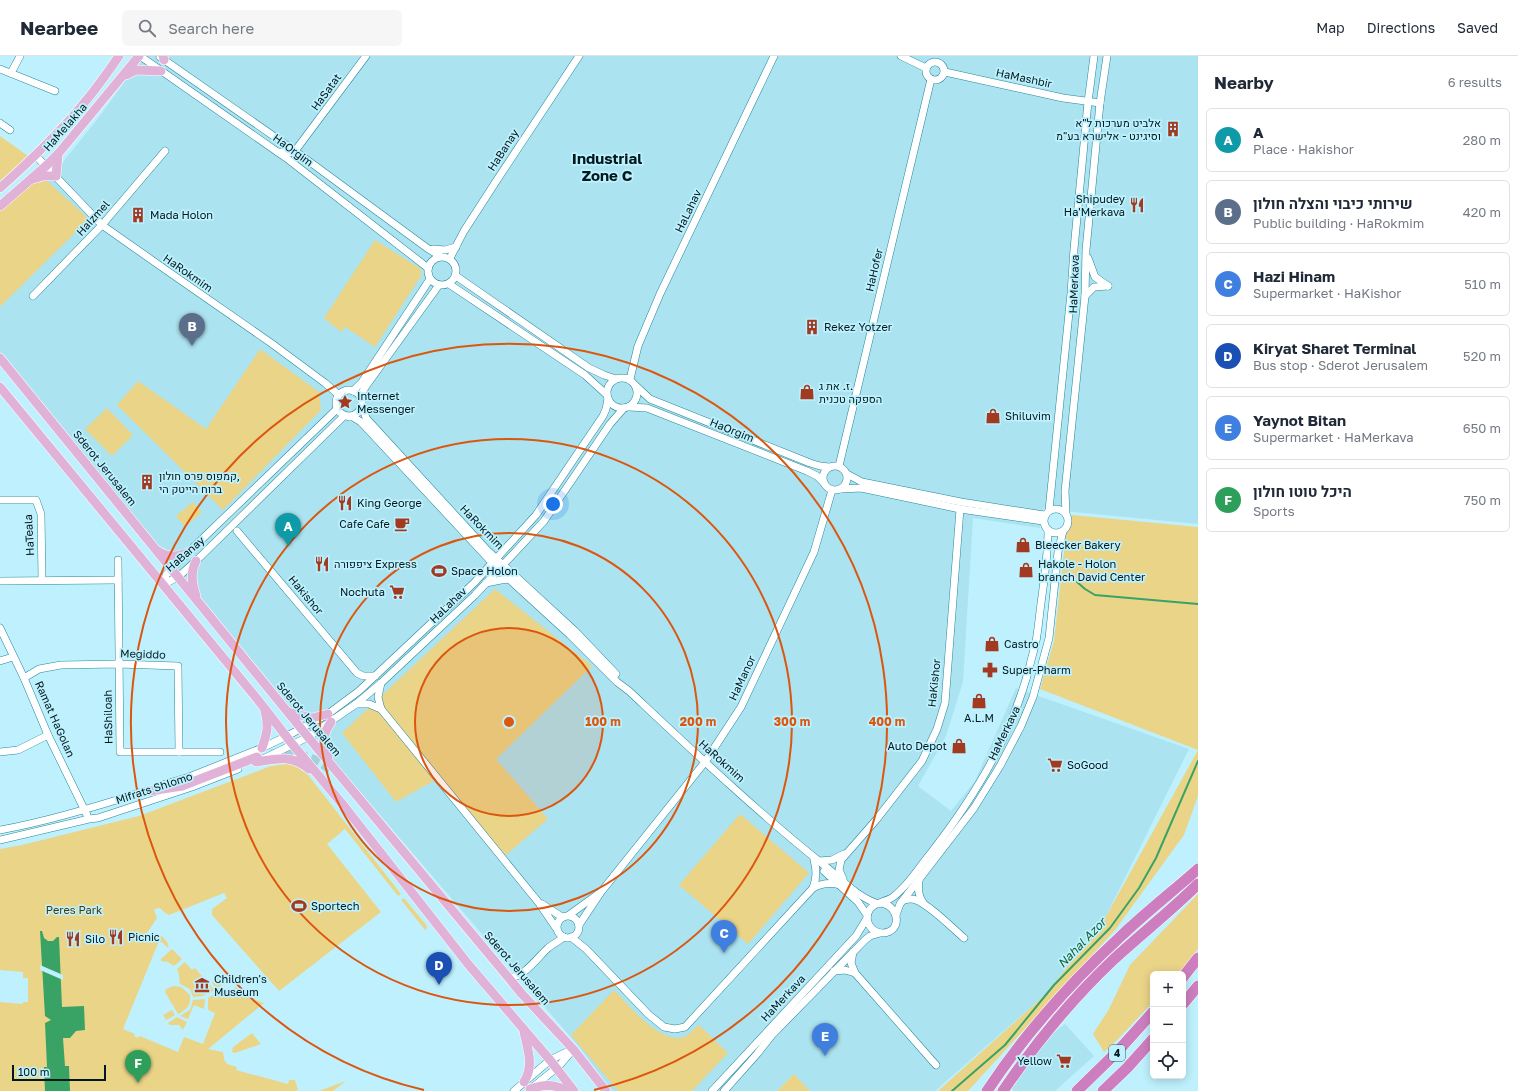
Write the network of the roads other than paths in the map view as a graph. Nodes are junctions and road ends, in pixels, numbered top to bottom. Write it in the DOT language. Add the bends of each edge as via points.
graph roads {
  1 [pos="20,56"];
  2 [pos="119,56"];
  3 [pos="140,56"];
  4 [pos="366,56"];
  5 [pos="579,56"];
  6 [pos="774,56"];
  7 [pos="901,56"];
  8 [pos="1094,56"];
  9 [pos="1107,56"];
  10 [pos="162,57"];
  11 [pos="937,59"];
  12 [pos="926,68"];
  13 [pos="0,69"];
  14 [pos="161,71"];
  15 [pos="945,72"];
  16 [pos="11,73"];
  17 [pos="123,77"];
  18 [pos="931,79"];
  19 [pos="55,91"];
  20 [pos="1088,102"];
  21 [pos="1100,103"];
  22 [pos="0,123"];
  23 [pos="10,130"];
  24 [pos="304,140"];
  25 [pos="288,146"];
  26 [pos="165,151"];
  27 [pos="295,151"];
  28 [pos="278,152"];
  29 [pos="58,154"];
  30 [pos="36,156"];
  31 [pos="46,166"];
  32 [pos="56,176"];
  33 [pos="30,180"];
  34 [pos="0,188"];
  35 [pos="0,206"];
  36 [pos="102,225"];
  37 [pos="456,247"];
  38 [pos="426,248"];
  39 [pos="1086,250"];
  40 [pos="440,256"];
  41 [pos="450,258"];
  42 [pos="428,268"];
  43 [pos="456,276"];
  44 [pos="430,279"];
  45 [pos="449,284"];
  46 [pos="439,285"];
  47 [pos="34,296"];
  48 [pos="1085,296"];
  49 [pos="0,358"];
  50 [pos="616,379"];
  51 [pos="630,379"];
  52 [pos="636,386"];
  53 [pos="0,387"];
  54 [pos="353,391"];
  55 [pos="339,395"];
  56 [pos="607,397"];
  57 [pos="362,402"];
  58 [pos="626,407"];
  59 [pos="337,408"];
  60 [pos="346,416"];
  61 [pos="839,466"];
  62 [pos="830,467"];
  63 [pos="847,474"];
  64 [pos="824,483"];
  65 [pos="841,489"];
  66 [pos="832,490"];
  67 [pos="0,500"];
  68 [pos="960,508"];
  69 [pos="1066,514"];
  70 [pos="1045,516"];
  71 [pos="238,520"];
  72 [pos="1048,530"];
  73 [pos="227,531"];
  74 [pos="237,531"];
  75 [pos="1063,531"];
  76 [pos="154,548"];
  77 [pos="505,550"];
  78 [pos="189,552"];
  79 [pos="486,552"];
  80 [pos="513,555"];
  81 [pos="118,560"];
  82 [pos="196,561"];
  83 [pos="495,561"];
  84 [pos="501,567"];
  85 [pos="171,568"];
  86 [pos="481,576"];
  87 [pos="178,577"];
  88 [pos="511,577"];
  89 [pos="0,580"];
  90 [pos="42,580"];
  91 [pos="118,580"];
  92 [pos="164,584"];
  93 [pos="486,584"];
  94 [pos="199,603"];
  95 [pos="0,628"];
  96 [pos="13,657"];
  97 [pos="0,661"];
  98 [pos="118,664"];
  99 [pos="358,673"];
  100 [pos="374,676"];
  101 [pos="24,678"];
  102 [pos="381,683"];
  103 [pos="359,691"];
  104 [pos="258,700"];
  105 [pos="356,704"];
  106 [pos="381,709"];
  107 [pos="288,712"];
  108 [pos="329,718"];
  109 [pos="302,729"];
  110 [pos="48,735"];
  111 [pos="287,736"];
  112 [pos="308,738"];
  113 [pos="293,745"];
  114 [pos="262,748"];
  115 [pos="0,752"];
  116 [pos="179,752"];
  117 [pos="220,752"];
  118 [pos="256,759"];
  119 [pos="705,762"];
  120 [pos="337,774"];
  121 [pos="324,781"];
  122 [pos="143,792"];
  123 [pos="86,810"];
  124 [pos="89,819"];
  125 [pos="0,830"];
  126 [pos="0,840"];
  127 [pos="846,853"];
  128 [pos="817,861"];
  129 [pos="1198,869"];
  130 [pos="919,880"];
  131 [pos="842,883"];
  132 [pos="1198,884"];
  133 [pos="813,888"];
  134 [pos="601,892"];
  135 [pos="904,900"];
  136 [pos="539,903"];
  137 [pos="880,903"];
  138 [pos="924,904"];
  139 [pos="896,915"];
  140 [pos="566,916"];
  141 [pos="867,917"];
  142 [pos="557,929"];
  143 [pos="573,933"];
  144 [pos="880,933"];
  145 [pos="964,938"];
  146 [pos="549,947"];
  147 [pos="853,952"];
  148 [pos="1198,958"];
  149 [pos="834,971"];
  150 [pos="855,973"];
  151 [pos="521,974"];
  152 [pos="1186,974"];
  153 [pos="508,977"];
  154 [pos="1198,986"];
  155 [pos="522,994"];
  156 [pos="1186,1000"];
  157 [pos="1150,1015"];
  158 [pos="524,1031"];
  159 [pos="1150,1042"];
  160 [pos="573,1049"];
  161 [pos="553,1064"];
  162 [pos="936,1064"];
  163 [pos="527,1087"];
  164 [pos="988,1089"];
  165 [pos="514,1091"];
  166 [pos="568,1091"];
  167 [pos="574,1091"];
  168 [pos="606,1091"];
  169 [pos="712,1091"];
  170 [pos="724,1091"];
  171 [pos="1003,1091"];
  172 [pos="1077,1091"];
  173 [pos="1104,1091"];
  1 -- 16 [label="street"];
  2 -- 30 [label="main road, HaMelakha" via="84,102"];
  3 -- 14 [label="street, HaOrgim"];
  3 -- 17 [label="main road, HaMelakha"];
  4 -- 24 [label="street, HaSatat"];
  5 -- 37 [label="street, HaBanay"];
  6 -- 51 [label="street, HaLahav" via="660,294 638,346"];
  7 -- 12 [label="street"];
  8 -- 20 [label="street, HaMerkava"];
  9 -- 21 [label="street, HaMerkava"];
  10 -- 25 [label="street, HaOrgim"];
  11 -- 12 [label="street"];
  11 -- 15 [label="street" via="944,66"];
  12 -- 18 [label="street" via="926,74"];
  13 -- 16 [label="street"];
  14 -- 17 [label="main road" via="136,70"];
  14 -- 28 [label="street, HaOrgim"];
  15 -- 18 [label="street" via="940,79"];
  15 -- 20 [label="street, HaMashbir"];
  16 -- 19 [label="street"];
  17 -- 29 [label="main road, HaMelakha"];
  18 -- 61 [label="street, HaHofer"];
  20 -- 21 [label="street, HaMashbir"];
  20 -- 70 [label="street, HaMerkava" via="1072,293"];
  21 -- 39 [label="street, HaMerkava"];
  22 -- 23 [label="street"];
  24 -- 25 [label="street"];
  24 -- 27 [label="street, HaSatat"];
  25 -- 27 [label="street, HaOrgim"];
  26 -- 36 [label="street, HaIzmel"];
  27 -- 28 [label="street"];
  27 -- 38 [label="street, HaOrgim"];
  28 -- 42 [label="street, HaOrgim"];
  29 -- 31 [label="main road, HaMelakha"];
  29 -- 32 [label="main road"];
  30 -- 31 [label="street, HaRokmim"];
  30 -- 34 [label="main road, HaMelakha"];
  31 -- 32 [label="street, HaRokmim"];
  31 -- 33 [label="main road, HaMelakha"];
  32 -- 33 [label="main road"];
  32 -- 36 [label="street, HaRokmim"];
  33 -- 35 [label="main road, HaMelakha"];
  36 -- 47 [label="street, HaIzmel"];
  36 -- 55 [label="street, HaRokmim" via="271,343"];
  37 -- 38 [label="street" via="445,250"];
  37 -- 41 [label="street, HaBanay"];
  38 -- 40 [label="street, HaOrgim"];
  39 -- 48 [label="street, HaMerkava"];
  39 -- 48 [label="street" via="1095,277 1108,286 1094,287"];
  40 -- 41 [label="street"];
  40 -- 42 [label="street" via="432,260"];
  41 -- 43 [label="street" via="456,266"];
  42 -- 44 [label="street"];
  43 -- 45 [label="street"];
  43 -- 50 [label="street" via="589,368"];
  44 -- 46 [label="street"];
  44 -- 54 [label="street" via="362,382"];
  45 -- 46 [label="street"];
  45 -- 56 [label="street" via="585,375"];
  46 -- 57 [label="street" via="366,386"];
  48 -- 69 [label="street, HaMerkava" via="1065,491"];
  49 -- 76 [label="main road, Sderot Jerusalem"];
  50 -- 51 [label="street"];
  50 -- 56 [label="street" via="610,383"];
  51 -- 52 [label="street"];
  52 -- 58 [label="street" via="637,398"];
  52 -- 62 [label="street, HaOrgim" via="650,399 810,463"];
  53 -- 92 [label="main road"];
  54 -- 55 [label="street" via="345,391"];
  54 -- 57 [label="street" via="357,392"];
  55 -- 59 [label="street"];
  56 -- 58 [label="street" via="613,405"];
  56 -- 77 [label="street, HaLahav" via="603,416 541,509"];
  57 -- 60 [label="street" via="360,412"];
  57 -- 79 [label="street, HaRokmim" via="366,418"];
  58 -- 64 [label="street, HaOrgim" via="646,408 807,471"];
  58 -- 80 [label="street, HaLahav" via="610,424 544,521"];
  59 -- 60 [label="street"];
  59 -- 78 [label="street, HaBanay"];
  60 -- 71 [label="street, HaBanay"];
  60 -- 79 [label="street, HaRokmim" via="354,417 361,422"];
  61 -- 62 [label="street"];
  61 -- 63 [label="street"];
  62 -- 64 [label="street" via="824,474"];
  63 -- 65 [label="street" via="848,480"];
  63 -- 70 [label="street" via="862,482"];
  64 -- 66 [label="street"];
  65 -- 66 [label="street"];
  65 -- 68 [label="street" via="861,488"];
  66 -- 119 [label="street, HaManor" via="814,552 799,586 740,707"];
  67 -- 90 [label="street, HaTeala" via="36,500 41,514"];
  68 -- 70 [label="street"];
  68 -- 127 [label="street, HaKishor" via="945,703 937,729 922,761 876,820"];
  69 -- 70 [label="street" via="1058,508"];
  69 -- 75 [label="street" via="1068,523"];
  70 -- 72 [label="street"];
  71 -- 73 [label="street, HaBanay"];
  71 -- 74 [label="street"];
  72 -- 75 [label="street" via="1055,533"];
  72 -- 137 [label="street, HaMerkava" via="1048,551 1037,636 1023,693 1007,733 965,808 907,883 895,896"];
  73 -- 74 [label="street"];
  73 -- 82 [label="street, HaBanay"];
  74 -- 99 [label="street, Hakishor"];
  75 -- 130 [label="street, HaMerkava" via="1058,552 1049,638 1027,712 990,785"];
  76 -- 78 [label="main road" via="174,557"];
  76 -- 85 [label="main road, Sderot Jerusalem"];
  77 -- 79 [label="street" via="499,553"];
  77 -- 83 [label="street, HaLahav"];
  78 -- 85 [label="street, HaBanay"];
  79 -- 83 [label="street, HaRokmim"];
  79 -- 86 [label="street" via="486,567"];
  80 -- 84 [label="street, HaLahav"];
  80 -- 88 [label="street"];
  81 -- 91 [label="street, HaShiloah"];
  82 -- 87 [label="street, HaBanay"];
  82 -- 94 [label="main road" via="192,575"];
  83 -- 84 [label="street, HaRokmim"];
  83 -- 86 [label="street, HaLahav"];
  84 -- 88 [label="street, HaRokmim"];
  84 -- 93 [label="street, HaLahav"];
  85 -- 87 [label="main road, Sderot Jerusalem"];
  85 -- 92 [label="street, HaBanay"];
  86 -- 100 [label="street, HaLahav"];
  87 -- 92 [label="street, HaBanay"];
  87 -- 94 [label="main road, Sderot Jerusalem"];
  88 -- 93 [label="street"];
  88 -- 119 [label="street, HaRokmim" via="575,631 620,678 629,691"];
  89 -- 90 [label="street"];
  90 -- 91 [label="street"];
  91 -- 98 [label="street, HaShiloah"];
  92 -- 104 [label="main road"];
  93 -- 102 [label="street, HaLahav"];
  94 -- 107 [label="main road, Sderot Jerusalem"];
  95 -- 96 [label="street, Ramat HaGolan"];
  96 -- 97 [label="street"];
  96 -- 101 [label="street, Ramat HaGolan"];
  98 -- 101 [label="street, Megiddo" via="50,666"];
  98 -- 116 [label="street, Megiddo" via="178,666"];
  98 -- 116 [label="street, HaShiloah" via="120,752"];
  99 -- 100 [label="street" via="363,676"];
  99 -- 103 [label="street"];
  100 -- 103 [label="street, HaLahav"];
  101 -- 110 [label="street, Ramat HaGolan"];
  102 -- 105 [label="street, HaLahav"];
  102 -- 106 [label="street" via="378,697"];
  103 -- 108 [label="street, HaLahav"];
  104 -- 111 [label="main road"];
  104 -- 114 [label="main road" via="268,722 268,731"];
  105 -- 106 [label="street" via="369,704"];
  105 -- 108 [label="street, HaLahav"];
  106 -- 136 [label="street"];
  107 -- 108 [label="main road" via="312,718"];
  107 -- 109 [label="main road, Sderot Jerusalem"];
  108 -- 109 [label="street, HaLahav"];
  108 -- 112 [label="street, HaLahav"];
  108 -- 120 [label="main road" via="323,740"];
  109 -- 111 [label="street, Mifrats Shlomo"];
  109 -- 112 [label="main road, Sderot Jerusalem"];
  110 -- 115 [label="street" via="18,750"];
  110 -- 123 [label="street, Ramat HaGolan"];
  111 -- 113 [label="main road"];
  111 -- 114 [label="street, Mifrats Shlomo"];
  112 -- 113 [label="street, Mifrats Shlomo"];
  112 -- 120 [label="main road, Sderot Jerusalem"];
  113 -- 118 [label="street, Mifrats Shlomo"];
  113 -- 121 [label="main road"];
  114 -- 122 [label="street, Mifrats Shlomo"];
  116 -- 117 [label="street, HaShiloah"];
  118 -- 121 [label="main road" via="291,759 304,765"];
  118 -- 122 [label="main road" via="182,786"];
  118 -- 124 [label="street, Mifrats Shlomo" via="192,787"];
  119 -- 128 [label="street, HaRokmim"];
  119 -- 134 [label="street, HaManor"];
  120 -- 153 [label="main road, Sderot Jerusalem"];
  121 -- 158 [label="main road"];
  122 -- 123 [label="street, Mifrats Shlomo"];
  123 -- 124 [label="street, Ramat HaGolan"];
  123 -- 125 [label="street, Mifrats Shlomo"];
  124 -- 126 [label="street, Mifrats Shlomo"];
  127 -- 128 [label="street, HaKishor" via="832,860"];
  127 -- 131 [label="street, HaKishor" via="839,865"];
  128 -- 131 [label="street, HaRokmim"];
  128 -- 133 [label="street"];
  129 -- 164 [label="highway" via="1120,936 1068,988 1040,1019"];
  130 -- 135 [label="street, HaMerkava"];
  130 -- 138 [label="street" via="919,897"];
  131 -- 133 [label="street" via="824,883"];
  131 -- 137 [label="street, HaRokmim" via="864,898"];
  131 -- 141 [label="street, HaRokmim"];
  132 -- 171 [label="highway" via="1112,961 1070,1005"];
  133 -- 143 [label="street" via="685,1027 676,1029 664,1026 643,1008"];
  134 -- 140 [label="street, HaManor"];
  134 -- 143 [label="street, HaManor"];
  135 -- 138 [label="street" via="910,898"];
  135 -- 139 [label="street, HaMerkava"];
  136 -- 140 [label="street"];
  136 -- 142 [label="street"];
  137 -- 139 [label="street" via="891,907"];
  137 -- 141 [label="street" via="872,907"];
  138 -- 145 [label="street"];
  139 -- 144 [label="street" via="893,928"];
  140 -- 142 [label="street, HaManor" via="558,921"];
  140 -- 143 [label="street" via="576,919"];
  141 -- 144 [label="street" via="872,929"];
  141 -- 169 [label="street, HaMerkava" via="856,936"];
  142 -- 143 [label="street"];
  142 -- 146 [label="street, HaManor"];
  143 -- 146 [label="street, HaManor"];
  144 -- 147 [label="street, HaMerkava" via="870,936"];
  146 -- 151 [label="street, HaManor"];
  147 -- 149 [label="street, HaMerkava"];
  147 -- 150 [label="street" via="851,963"];
  148 -- 152 [label="highway"];
  149 -- 150 [label="street"];
  149 -- 170 [label="street, HaMerkava" via="772,1035"];
  150 -- 162 [label="street"];
  151 -- 153 [label="street"];
  151 -- 155 [label="street" via="519,984"];
  153 -- 155 [label="main road, Sderot Jerusalem"];
  154 -- 156 [label="highway"];
  155 -- 160 [label="main road, Sderot Jerusalem"];
  157 -- 172 [label="highway, 4"];
  158 -- 161 [label="main road"];
  158 -- 163 [label="main road" via="530,1063"];
  159 -- 173 [label="highway, 4"];
  160 -- 161 [label="street"];
  160 -- 168 [label="main road, Sderot Jerusalem"];
  161 -- 163 [label="street"];
  161 -- 167 [label="main road"];
  163 -- 165 [label="street"];
  163 -- 166 [label="main road" via="549,1085"];
}
